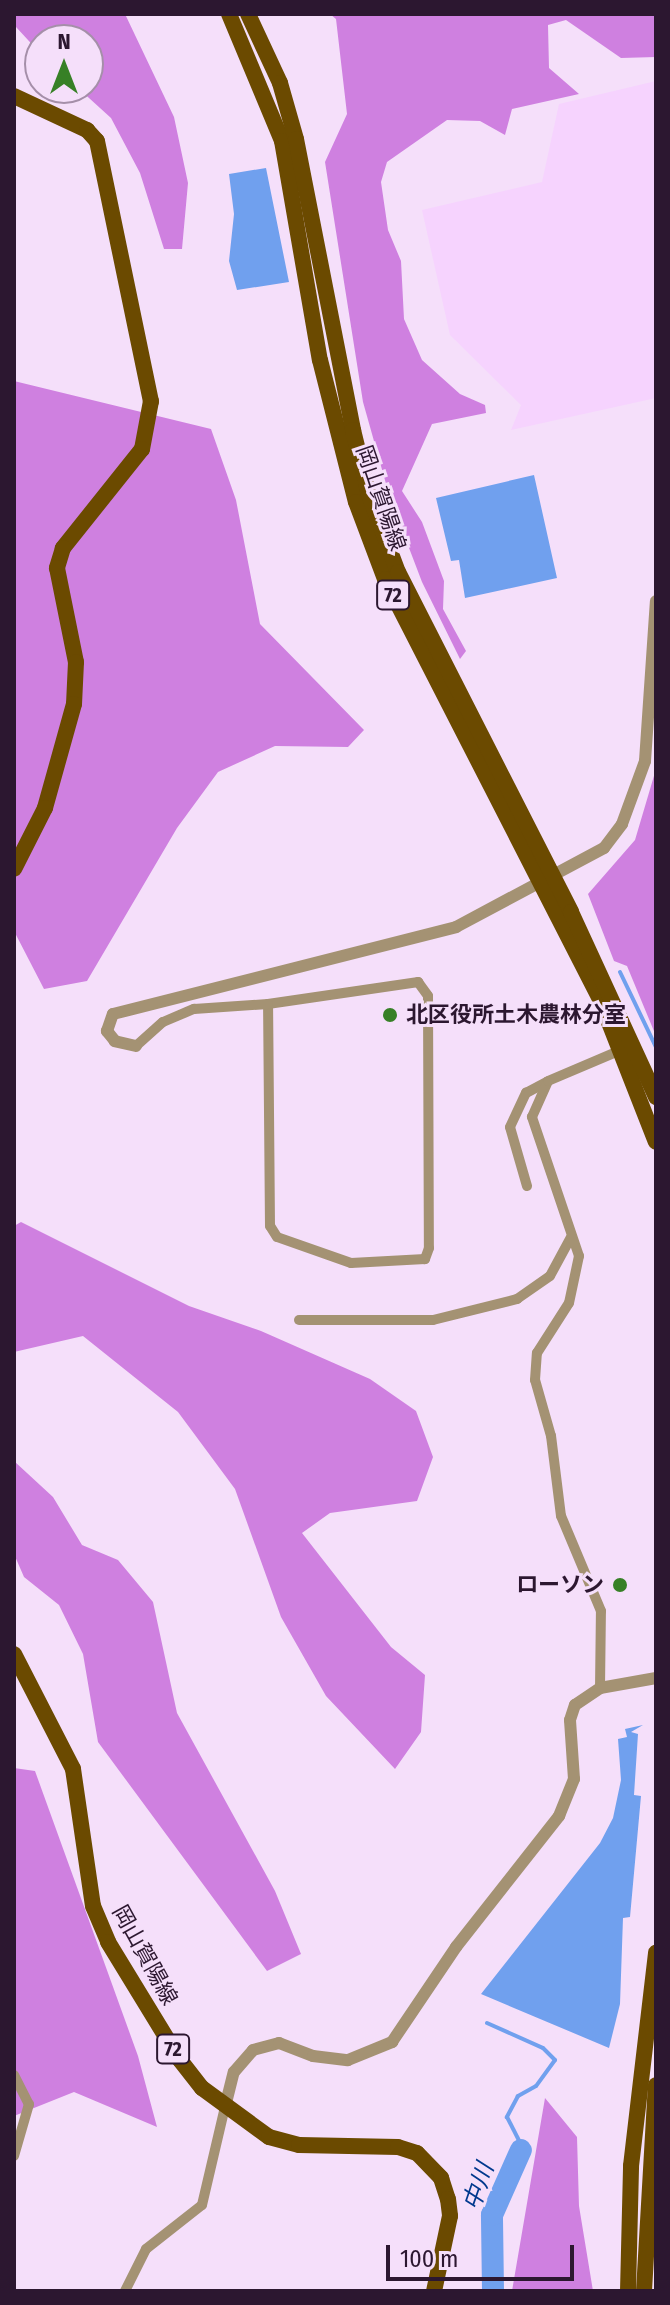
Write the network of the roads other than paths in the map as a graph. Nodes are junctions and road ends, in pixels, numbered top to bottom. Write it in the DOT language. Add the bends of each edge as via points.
graph roads {
  1 [pos="229,14"];
  2 [pos="248,14"];
  3 [pos="14,96"];
  4 [pos="656,601"];
  5 [pos="656,612"];
  6 [pos="14,869"];
  7 [pos="545,882"];
  8 [pos="268,1004"];
  9 [pos="136,1046"];
  10 [pos="621,1050"];
  11 [pos="548,1081"];
  12 [pos="656,1097"];
  13 [pos="656,1142"];
  14 [pos="527,1186"];
  15 [pos="571,1237"];
  16 [pos="299,1320"];
  17 [pos="14,1654"];
  18 [pos="19,1673"];
  19 [pos="656,1678"];
  20 [pos="600,1688"];
  21 [pos="656,1952"];
  22 [pos="14,2075"];
  23 [pos="656,2085"];
  24 [pos="225,2107"];
  25 [pos="14,2156"];
  26 [pos="125,2291"];
  27 [pos="434,2291"];
  28 [pos="628,2291"];
  29 [pos="644,2291"];
  1 -- 7 [label="main road, 岡山賀陽線 / 72" via="282,141 320,360 356,502 385,579"];
  2 -- 7 [label="main road, 岡山賀陽線 / 72" via="280,83 296,139 337,360 369,495 398,572"];
  3 -- 6 [label="main road" via="87,130 97,141 151,401 142,449 60,558 58,590 76,662 74,704 45,808"];
  4 -- 5 [label="street"];
  5 -- 7 [label="street" via="645,761 628,811 604,848"];
  7 -- 9 [label="street" via="456,927 113,1014 107,1031 115,1041"];
  7 -- 10 [label="main road, 岡山賀陽線 / 72"];
  7 -- 12 [label="main road, 岡山賀陽線 / 72" via="635,1044"];
  8 -- 8 [label="street" via="271,1233 351,1263 425,1259 425,986 418,982 356,987"];
  8 -- 9 [label="street" via="186,1011"];
  10 -- 11 [label="street"];
  10 -- 13 [label="main road, 岡山賀陽線 / 72"];
  11 -- 14 [label="street" via="526,1093 510,1127"];
  11 -- 15 [label="street" via="532,1117 534,1131"];
  15 -- 16 [label="street" via="550,1276 517,1299 433,1320"];
  15 -- 20 [label="street" via="579,1256 578,1277 537,1353 535,1380 551,1436 561,1516 601,1611"];
  17 -- 18 [label="main road, 岡山賀陽線 / 72"];
  18 -- 24 [label="main road, 岡山賀陽線 / 72" via="73,1769 93,1906 108,1942 180,2060"];
  19 -- 20 [label="street"];
  20 -- 24 [label="street" via="575,1705 570,1720 574,1779 559,1816 456,1947 392,2042 348,2060 313,2056 279,2043 253,2050 234,2072"];
  21 -- 28 [label="main road" via="631,2166"];
  22 -- 25 [label="street" via="29,2104"];
  23 -- 29 [label="main road"];
  24 -- 26 [label="street" via="202,2205 146,2249"];
  24 -- 27 [label="main road, 岡山賀陽線 / 72" via="269,2137 299,2145 398,2147 417,2153 441,2178 448,2199 450,2216"];
}
